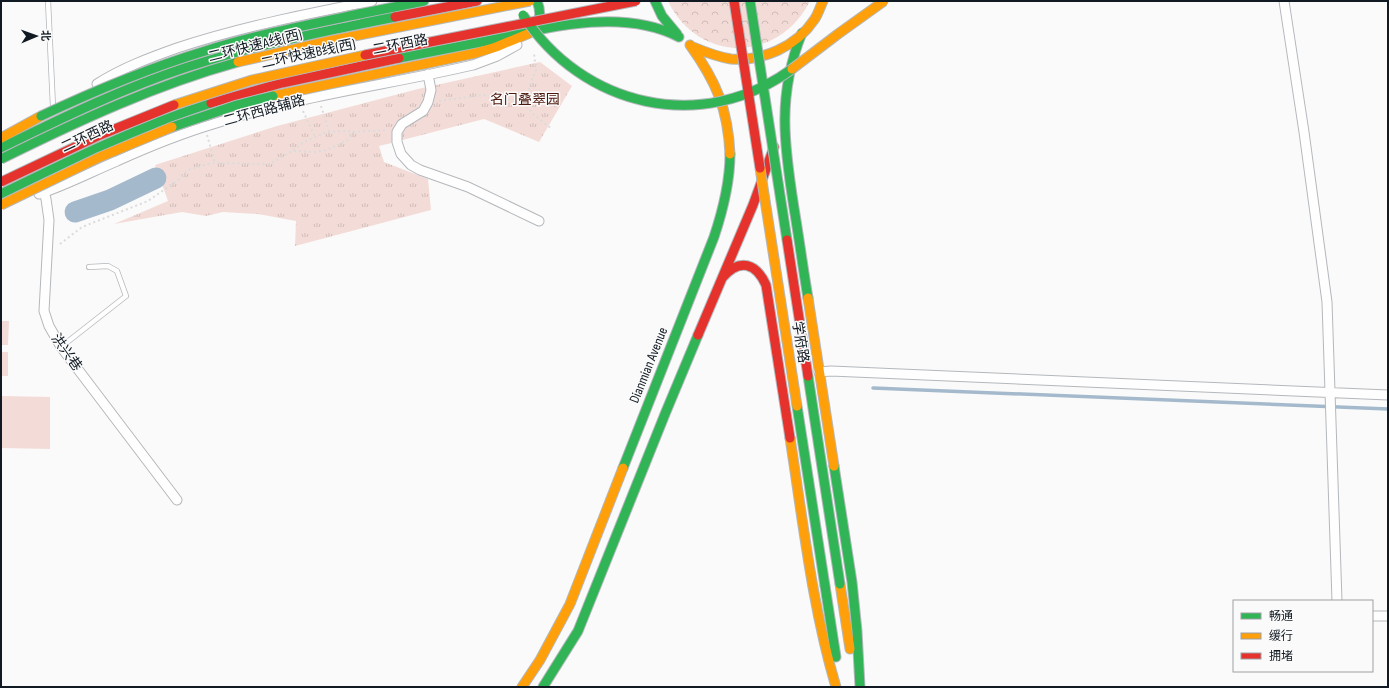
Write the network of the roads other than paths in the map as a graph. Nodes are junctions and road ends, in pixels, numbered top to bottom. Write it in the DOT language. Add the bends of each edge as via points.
graph roads {
  1 [pos="48,1"];
  2 [pos="368,1"];
  3 [pos="424,1"];
  4 [pos="477,1"];
  5 [pos="516,1"];
  6 [pos="530,1"];
  7 [pos="537,1"];
  8 [pos="636,1"];
  9 [pos="655,1"];
  10 [pos="733,1"];
  11 [pos="750,1"];
  12 [pos="884,1"];
  13 [pos="1284,1"];
  14 [pos="823,2"];
  15 [pos="530,33"];
  16 [pos="802,33"];
  17 [pos="679,37"];
  18 [pos="690,45"];
  19 [pos="428,74"];
  20 [pos="786,102"];
  21 [pos="54,120"];
  22 [pos="1,138"];
  23 [pos="1,148"];
  24 [pos="1,159"];
  25 [pos="39,175"];
  26 [pos="1,182"];
  27 [pos="44,192"];
  28 [pos="1,194"];
  29 [pos="1,205"];
  30 [pos="539,221"];
  31 [pos="89,267"];
  32 [pos="722,279"];
  33 [pos="809,304"];
  34 [pos="770,311"];
  35 [pos="61,347"];
  36 [pos="819,372"];
  37 [pos="1330,394"];
  38 [pos="1388,395"];
  39 [pos="177,500"];
  40 [pos="1337,600"];
  41 [pos="1373,616"];
  42 [pos="1388,616"];
  43 [pos="522,687"];
  44 [pos="543,687"];
  45 [pos="836,687"];
  46 [pos="841,687"];
  47 [pos="856,687"];
  48 [pos="860,687"];
  1 -- 21 [label="lane"];
  2 -- 21 [label="street" via="246,28 147,59 104,79"];
  3 -- 22 [label="main road, bridge" via="255,37 170,62 87,95"];
  4 -- 21 [label="main road, 二环西路" via="310,34 232,53 134,86"];
  5 -- 12 [label="main road, bridge" via="542,42 576,71 604,87 635,100 679,107 720,103 768,85 788,73"];
  6 -- 24 [label="main road, 二环快速A线(西), bridge" via="312,44 216,69 117,104"];
  7 -- 15 [label="main road" via="540,19"];
  8 -- 26 [label="main road, 二环快速B线(西), bridge" via="316,65 240,83 124,124"];
  9 -- 17 [label="main road" via="662,16"];
  10 -- 46 [label="main road, 学府路, bridge"];
  11 -- 47 [label="main road, 学府路, bridge"];
  13 -- 37 [label="street" via="1327,302"];
  14 -- 16 [label="main road"];
  15 -- 17 [label="main road, 二环西路" via="572,25 618,22 652,26"];
  15 -- 19 [label="street, 二环西路辅路" via="497,56 473,65"];
  15 -- 25 [label="main road, 二环西路" via="312,76 230,97 135,130"];
  15 -- 29 [label="main road, bridge" via="476,53 321,85 209,114 152,134"];
  16 -- 18 [label="main road" via="784,48 750,59 714,56"];
  16 -- 20 [label="main road, 学府路" via="792,65"];
  17 -- 18 [label="main road"];
  18 -- 43 [label="main road, Dianmian Avenue" via="712,77 726,118 730,159 728,189 714,237 570,604 540,660"];
  19 -- 27 [label="street, 二环西路辅路" via="248,113 156,144"];
  19 -- 30 [label="street" via="431,90 428,102 423,111 402,124 397,132 401,154 420,170 468,187"];
  20 -- 32 [label="main road" via="765,175"];
  20 -- 33 [label="main road, 学府路" via="786,156"];
  21 -- 23 [label="main road, 二环西路"];
  25 -- 27 [label="street, 洪兴巷"];
  25 -- 28 [label="main road, 二环西路"];
  27 -- 29 [label="street, 二环西路辅路"];
  27 -- 35 [label="street, 洪兴巷" via="49,220 44,311"];
  31 -- 35 [label="lane" via="108,266 117,271 126,296"];
  32 -- 34 [label="main road" via="738,266 746,265 756,269 766,285"];
  32 -- 44 [label="main road" via="578,631"];
  33 -- 34 [label="main road" via="802,296 789,294 776,299"];
  33 -- 36 [label="main road, 学府路"];
  34 -- 45 [label="main road" via="815,601"];
  35 -- 39 [label="street, 洪兴巷"];
  36 -- 37 [label="street"];
  36 -- 48 [label="main road, 学府路" via="854,594"];
  37 -- 38 [label="street"];
  37 -- 40 [label="street"];
  41 -- 42 [label="street"];
}
